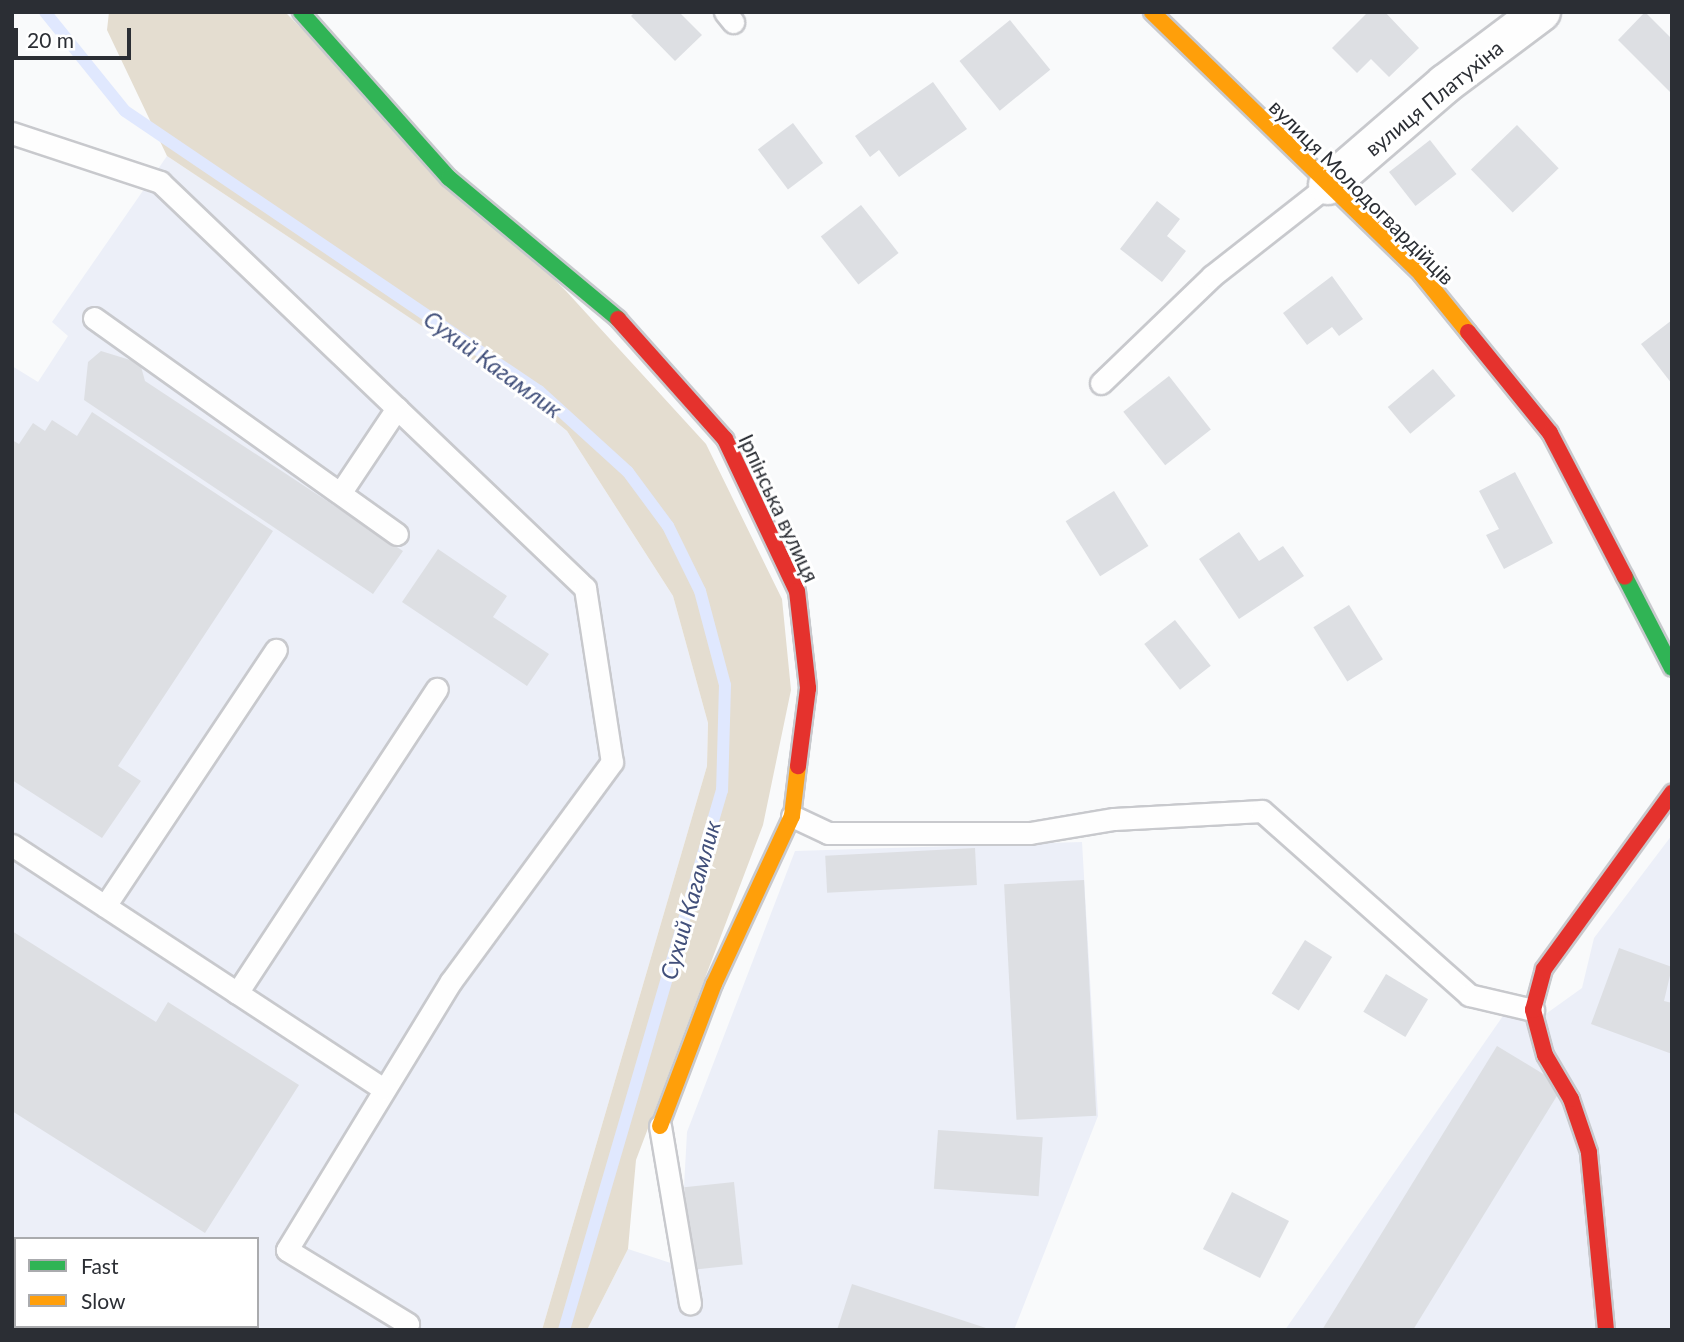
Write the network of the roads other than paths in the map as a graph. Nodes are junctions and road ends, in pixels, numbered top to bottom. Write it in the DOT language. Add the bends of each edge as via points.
graph roads {
  1 [pos="301,12"];
  2 [pos="1152,12"];
  3 [pos="1541,12"];
  4 [pos="12,133"];
  5 [pos="1328,185"];
  6 [pos="94,318"];
  7 [pos="1101,383"];
  8 [pos="397,408"];
  9 [pos="341,492"];
  10 [pos="397,534"];
  11 [pos="276,650"];
  12 [pos="1672,668"];
  13 [pos="437,689"];
  14 [pos="1672,793"];
  15 [pos="792,816"];
  16 [pos="12,845"];
  17 [pos="105,906"];
  18 [pos="237,993"];
  19 [pos="1533,1010"];
  20 [pos="383,1089"];
  21 [pos="660,1126"];
  22 [pos="690,1303"];
  23 [pos="408,1324"];
  24 [pos="1606,1330"];
  1 -- 15 [label="street, Ірпінська вулиця" via="449,178 613,313 725,439 797,591 808,688"];
  2 -- 5 [label="street, вулиця Молодогвардійців"];
  3 -- 5 [label="street, вулиця Платухіна" via="1445,84"];
  4 -- 8 [label="lane" via="160,182"];
  5 -- 7 [label="lane" via="1212,276"];
  5 -- 12 [label="street, вулиця Молодогвардійців" via="1421,274 1550,433"];
  6 -- 9 [label="lane"];
  8 -- 9 [label="lane"];
  8 -- 20 [label="lane" via="585,588 612,762 451,981"];
  9 -- 10 [label="lane"];
  11 -- 17 [label="lane"];
  13 -- 18 [label="lane"];
  14 -- 19 [label="street" via="1544,969"];
  15 -- 19 [label="lane" via="828,833 1030,833 1114,819 1262,811 1469,995"];
  15 -- 21 [label="street, Ірпінська вулиця" via="714,984"];
  16 -- 17 [label="lane"];
  17 -- 18 [label="lane"];
  18 -- 20 [label="lane"];
  19 -- 24 [label="street" via="1545,1055 1571,1099 1589,1152"];
  20 -- 23 [label="lane" via="287,1250"];
  21 -- 22 [label="lane"];
}
